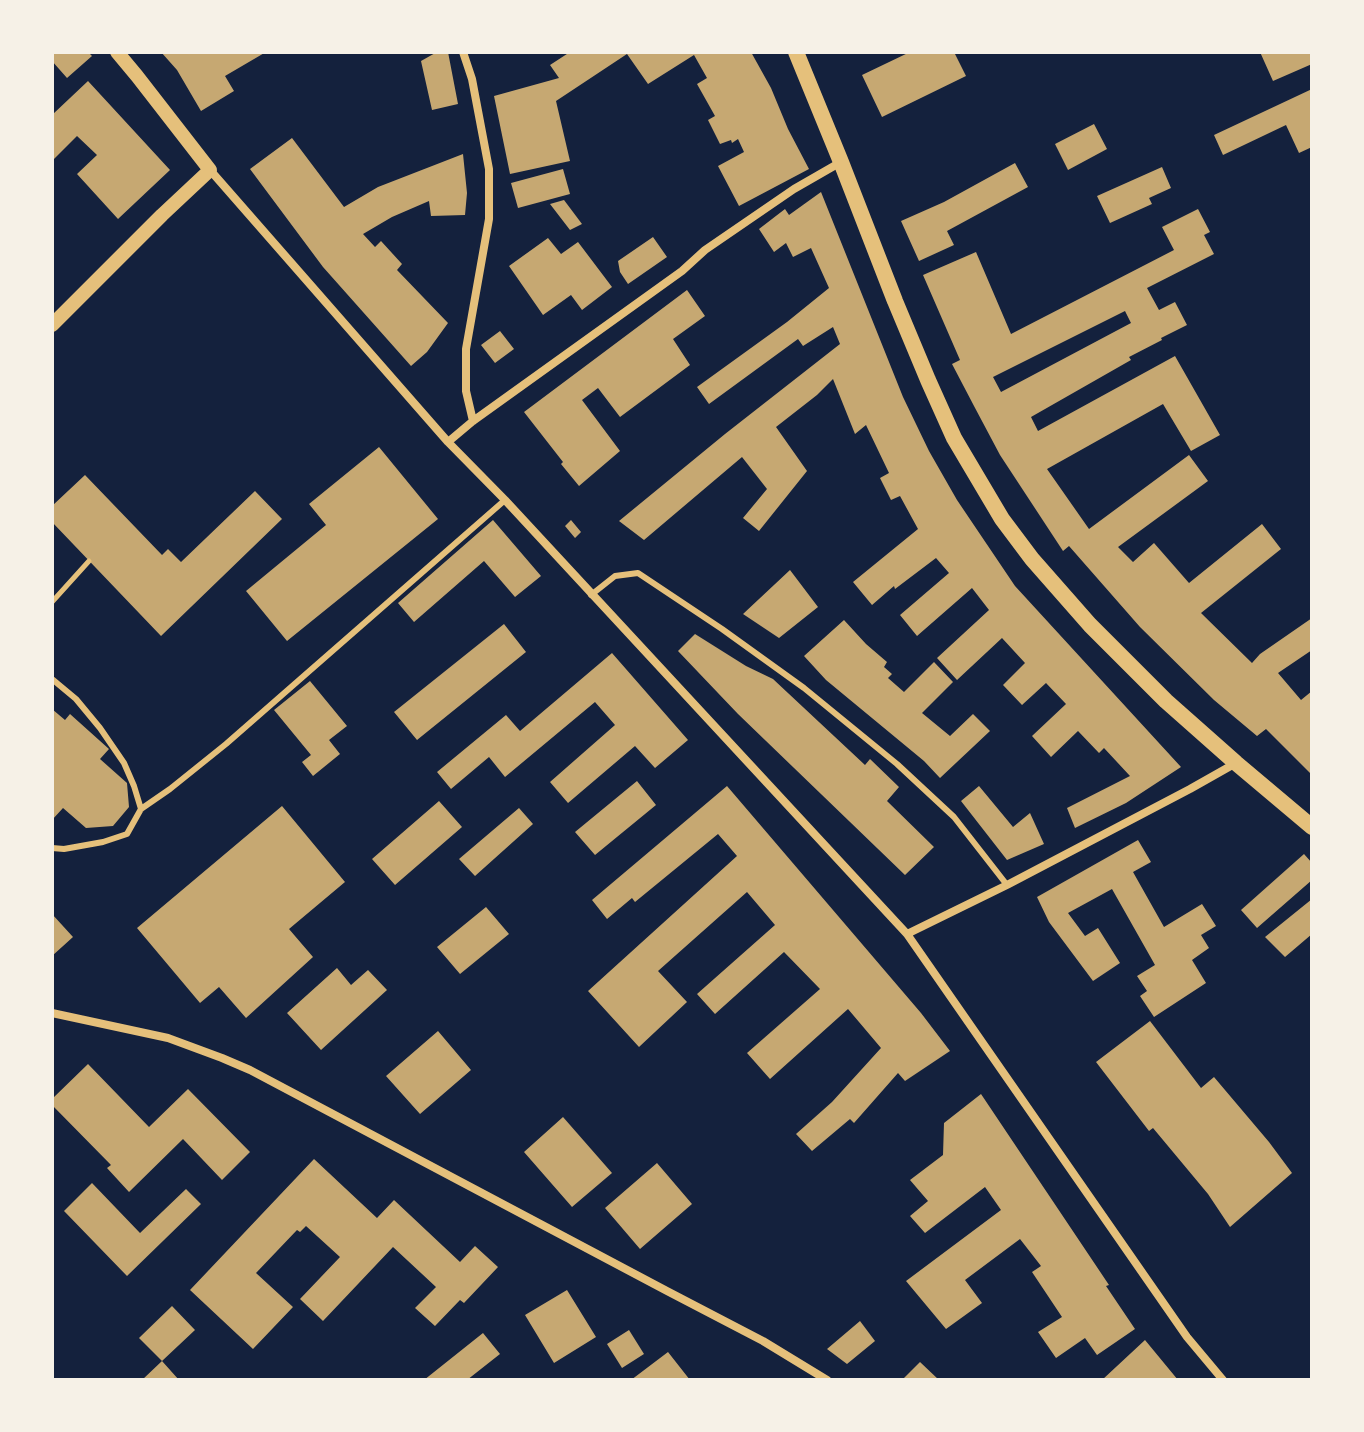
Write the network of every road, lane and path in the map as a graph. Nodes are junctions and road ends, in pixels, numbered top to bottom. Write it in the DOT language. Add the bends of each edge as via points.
graph roads {
  1 [pos="117,52"];
  2 [pos="463,52"];
  3 [pos="796,52"];
  4 [pos="841,162"];
  5 [pos="210,170"];
  6 [pos="52,325"];
  7 [pos="473,421"];
  8 [pos="448,442"];
  9 [pos="505,500"];
  10 [pos="89,561"];
  11 [pos="591,595"];
  12 [pos="52,602"];
  13 [pos="52,679"];
  14 [pos="1236,763"];
  15 [pos="141,809"];
  16 [pos="1312,827"];
  17 [pos="52,848"];
  18 [pos="1007,885"];
  19 [pos="907,934"];
  20 [pos="52,1013"];
  21 [pos="827,1380"];
  22 [pos="1223,1380"];
  1 -- 5 [label="street"];
  2 -- 7 [label="street" via="490,183 489,219 466,349 466,391"];
  3 -- 4 [label="main road"];
  4 -- 7 [label="street" via="705,250"];
  4 -- 14 [label="main road" via="954,438 1002,519 1090,625"];
  5 -- 6 [label="street"];
  5 -- 8 [label="street"];
  7 -- 8 [label="street"];
  8 -- 9 [label="street"];
  9 -- 11 [label="street"];
  9 -- 15 [label="lane" via="226,744"];
  10 -- 12 [label="path"];
  11 -- 18 [label="lane" via="615,576 638,573 722,629 897,764 954,817"];
  11 -- 19 [label="street"];
  13 -- 15 [label="lane" via="76,699 124,763"];
  14 -- 16 [label="main road"];
  14 -- 18 [label="street"];
  15 -- 17 [label="lane" via="127,834"];
  18 -- 19 [label="street"];
  19 -- 22 [label="street" via="1187,1337"];
  20 -- 21 [label="street" via="168,1038 250,1070 763,1341"];
}
